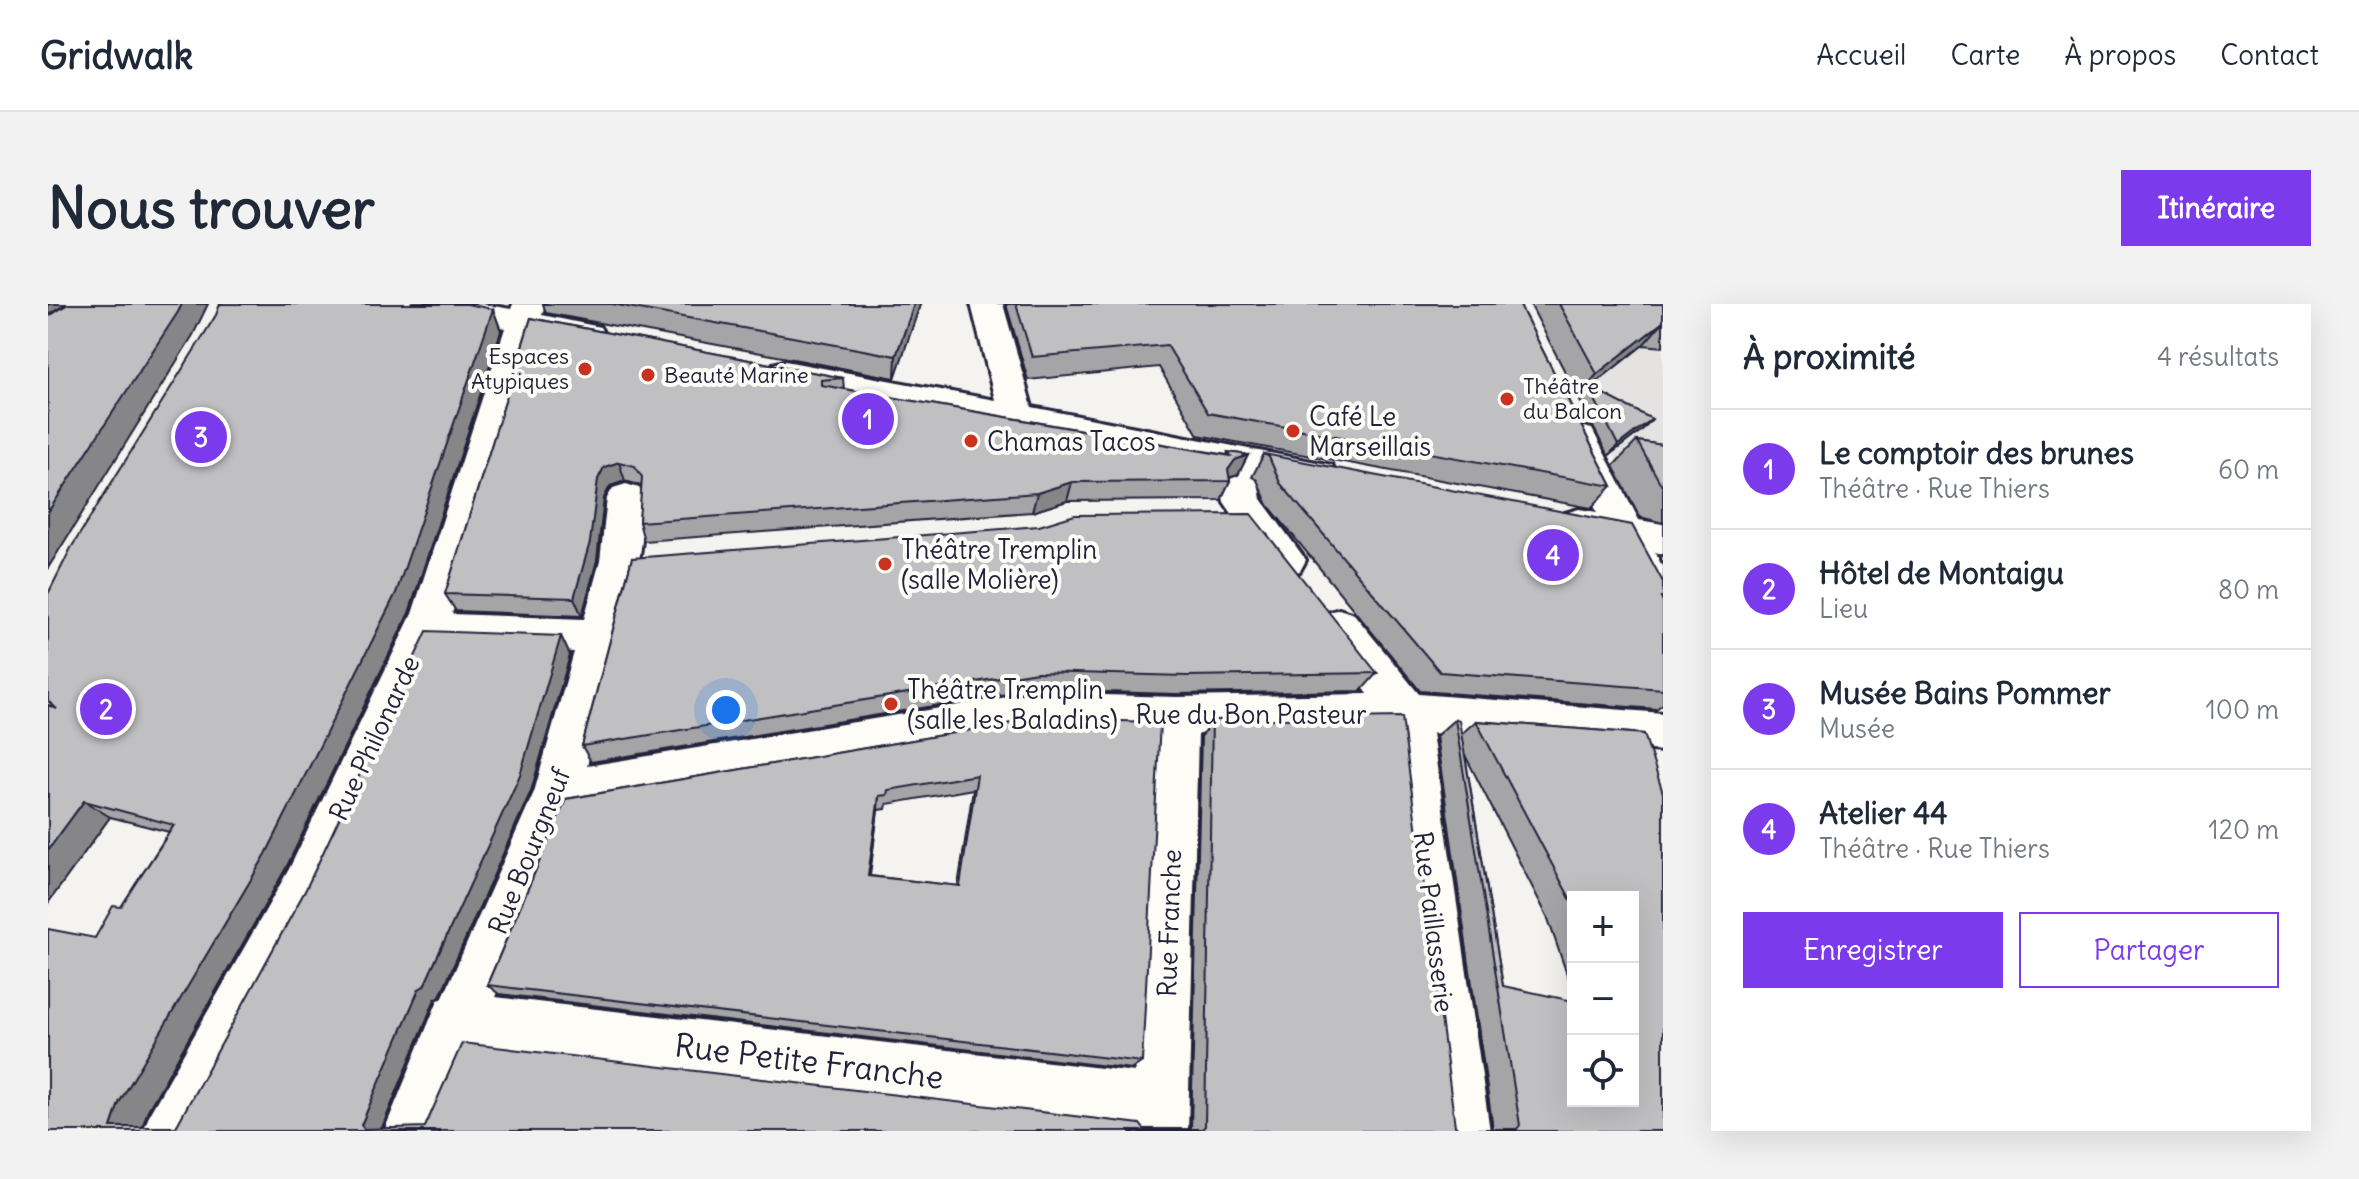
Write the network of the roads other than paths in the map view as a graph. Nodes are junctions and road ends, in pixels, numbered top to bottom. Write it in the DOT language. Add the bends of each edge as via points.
graph roads {
  1 [pos="429,304"];
  2 [pos="987,304"];
  3 [pos="526,313"];
  4 [pos="617,340"];
  5 [pos="758,367"];
  6 [pos="1561,403"];
  7 [pos="1017,416"];
  8 [pos="1235,458"];
  9 [pos="1344,479"];
  10 [pos="626,498"];
  11 [pos="1206,517"];
  12 [pos="1252,517"];
  13 [pos="1547,517"];
  14 [pos="1644,536"];
  15 [pos="1663,608"];
  16 [pos="424,630"];
  17 [pos="602,636"];
  18 [pos="1407,712"];
  19 [pos="1177,716"];
  20 [pos="1651,746"];
  21 [pos="557,792"];
  22 [pos="457,1019"];
  23 [pos="1160,1117"];
  24 [pos="171,1131"];
  25 [pos="412,1131"];
  26 [pos="1462,1131"];
  1 -- 3 [label="street"];
  2 -- 7 [label="street"];
  3 -- 4 [label="street"];
  3 -- 16 [label="street, Rue Philonarde"];
  5 -- 7 [label="street"];
  6 -- 14 [label="street"];
  7 -- 8 [label="street"];
  8 -- 9 [label="street"];
  8 -- 12 [label="street" via="1243,502"];
  10 -- 17 [label="street, Rue Bourgneuf" via="636,560"];
  11 -- 12 [label="street"];
  12 -- 18 [label="street"];
  13 -- 14 [label="street"];
  14 -- 15 [label="street"];
  16 -- 17 [label="street"];
  16 -- 24 [label="street, Rue Philonarde" via="306,885"];
  17 -- 21 [label="street, Rue Bourgneuf"];
  18 -- 19 [label="street, Rue du Bon Pasteur"];
  18 -- 20 [label="street, Rue du Bon Pasteur"];
  18 -- 26 [label="street, Rue Paillasserie"];
  19 -- 21 [label="street, Rue du Bon Pasteur" via="1031,712"];
  19 -- 23 [label="street, Rue Franche"];
  21 -- 22 [label="street, Rue Bourgneuf"];
  22 -- 23 [label="street, Rue Petite Franche"];
  22 -- 25 [label="street, Rue Bourgneuf"];
}
